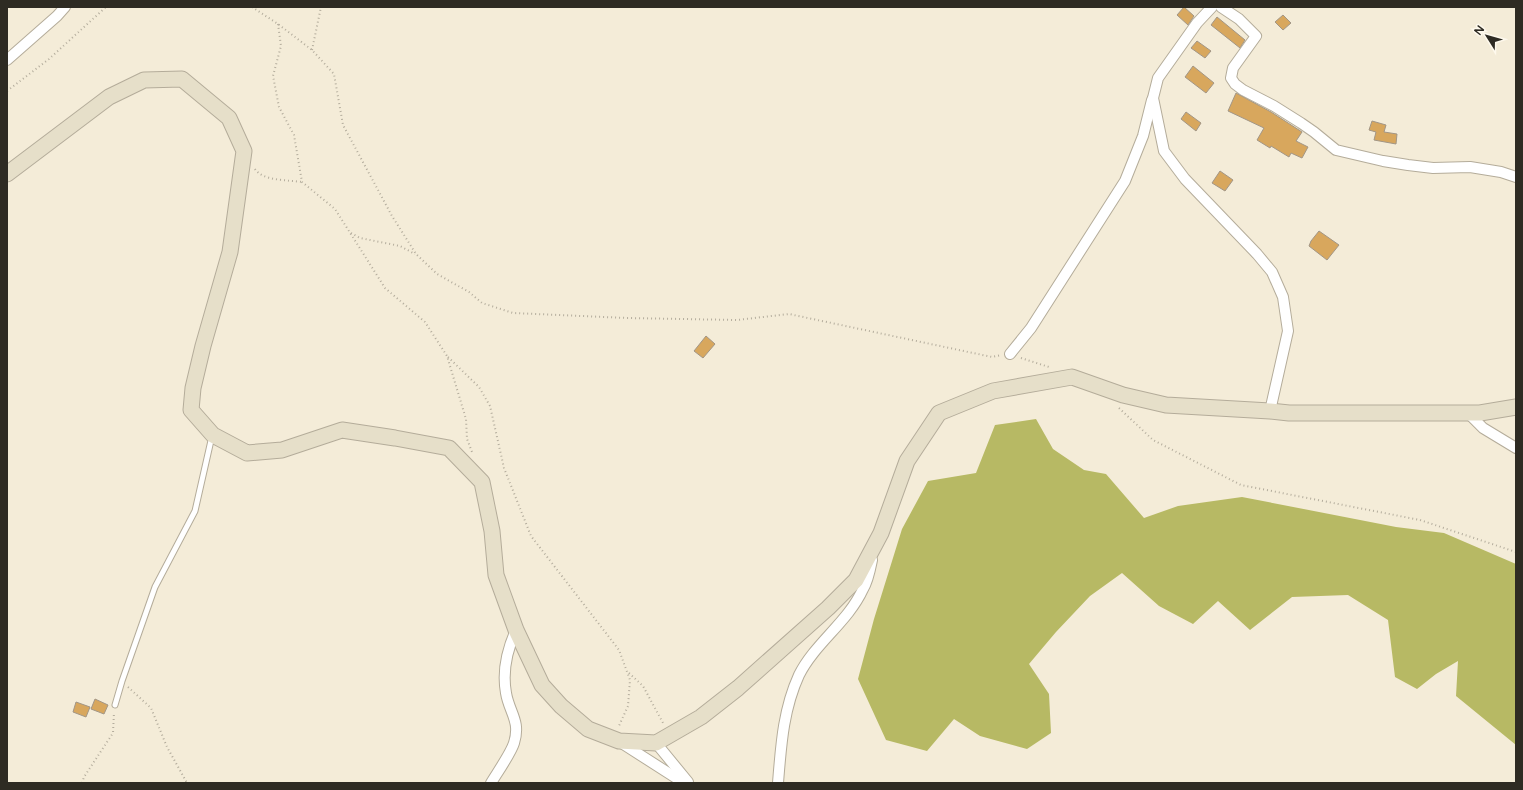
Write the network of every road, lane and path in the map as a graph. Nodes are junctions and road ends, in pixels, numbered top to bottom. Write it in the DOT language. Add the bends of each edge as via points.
graph roads {
  1 [pos="65,7"];
  2 [pos="106,7"];
  3 [pos="252,7"];
  4 [pos="321,7"];
  5 [pos="1212,7"];
  6 [pos="1221,7"];
  7 [pos="278,24"];
  8 [pos="312,50"];
  9 [pos="7,60"];
  10 [pos="7,91"];
  11 [pos="1153,98"];
  12 [pos="244,151"];
  13 [pos="7,174"];
  14 [pos="1516,177"];
  15 [pos="302,182"];
  16 [pos="350,232"];
  17 [pos="416,254"];
  18 [pos="1010,354"];
  19 [pos="447,356"];
  20 [pos="1053,369"];
  21 [pos="1516,407"];
  22 [pos="1119,408"];
  23 [pos="1270,411"];
  24 [pos="1468,413"];
  25 [pos="213,435"];
  26 [pos="1516,448"];
  27 [pos="474,457"];
  28 [pos="880,533"];
  29 [pos="1516,552"];
  30 [pos="516,630"];
  31 [pos="627,672"];
  32 [pos="122,681"];
  33 [pos="115,705"];
  34 [pos="670,735"];
  35 [pos="619,741"];
  36 [pos="656,743"];
  37 [pos="82,783"];
  38 [pos="187,783"];
  39 [pos="491,783"];
  40 [pos="684,783"];
  41 [pos="689,783"];
  42 [pos="778,783"];
  1 -- 9 [label="street"];
  2 -- 10 [label="path" via="49,59"];
  3 -- 7 [label="path"];
  4 -- 8 [label="path"];
  5 -- 11 [label="street" via="1197,23 1158,78"];
  6 -- 14 [label="street" via="1239,19 1256,36 1233,68 1231,78 1235,84 1301,123 1336,150 1408,165 1433,168 1470,167"];
  7 -- 8 [label="path"];
  7 -- 15 [label="path" via="281,46 273,76 280,107 294,135"];
  8 -- 17 [label="path" via="334,74 342,125"];
  11 -- 18 [label="street" via="1143,136 1125,181 1030,328"];
  11 -- 23 [label="street" via="1164,151 1190,184 1272,272 1284,297 1288,331"];
  12 -- 13 [label="street" via="229,118 182,79 144,80 109,97"];
  12 -- 15 [label="path" via="257,172 265,178"];
  12 -- 25 [label="street" via="230,252 193,388 191,410"];
  15 -- 16 [label="path" via="335,209"];
  16 -- 17 [label="path" via="360,238 400,246"];
  16 -- 19 [label="path" via="385,288 425,322"];
  17 -- 18 [label="path" via="437,274 469,292 482,303 513,313 737,320 788,314 992,357"];
  18 -- 20 [label="path"];
  19 -- 27 [label="path" via="466,419 467,439"];
  19 -- 31 [label="path" via="479,387 490,406 504,468 531,536 619,650"];
  21 -- 24 [label="street"];
  22 -- 29 [label="path" via="1153,440 1241,485 1420,520"];
  23 -- 24 [label="street"];
  23 -- 28 [label="street" via="1166,405 1123,395 1072,377 993,391 939,413 907,461"];
  24 -- 26 [label="street" via="1483,428"];
  25 -- 30 [label="street" via="247,454 282,450 342,430 449,448 482,482 492,531 496,575"];
  25 -- 32 [label="lane" via="195,511 155,587"];
  28 -- 34 [label="street" via="856,580 828,608 738,688 701,717"];
  28 -- 42 [label="street" via="864,589 850,611 819,645 800,675 787,706 782,729"];
  30 -- 35 [label="street" via="542,685 561,706 588,729"];
  30 -- 39 [label="street" via="507,652 505,672 506,693 516,723 514,743"];
  31 -- 34 [label="path" via="643,686"];
  31 -- 35 [label="path" via="630,680 628,706 615,734"];
  32 -- 33 [label="lane"];
  32 -- 38 [label="path" via="151,708 167,748"];
  33 -- 37 [label="path" via="113,733"];
  34 -- 36 [label="street"];
  35 -- 36 [label="street"];
  35 -- 40 [label="street"];
  36 -- 41 [label="street"];
}
